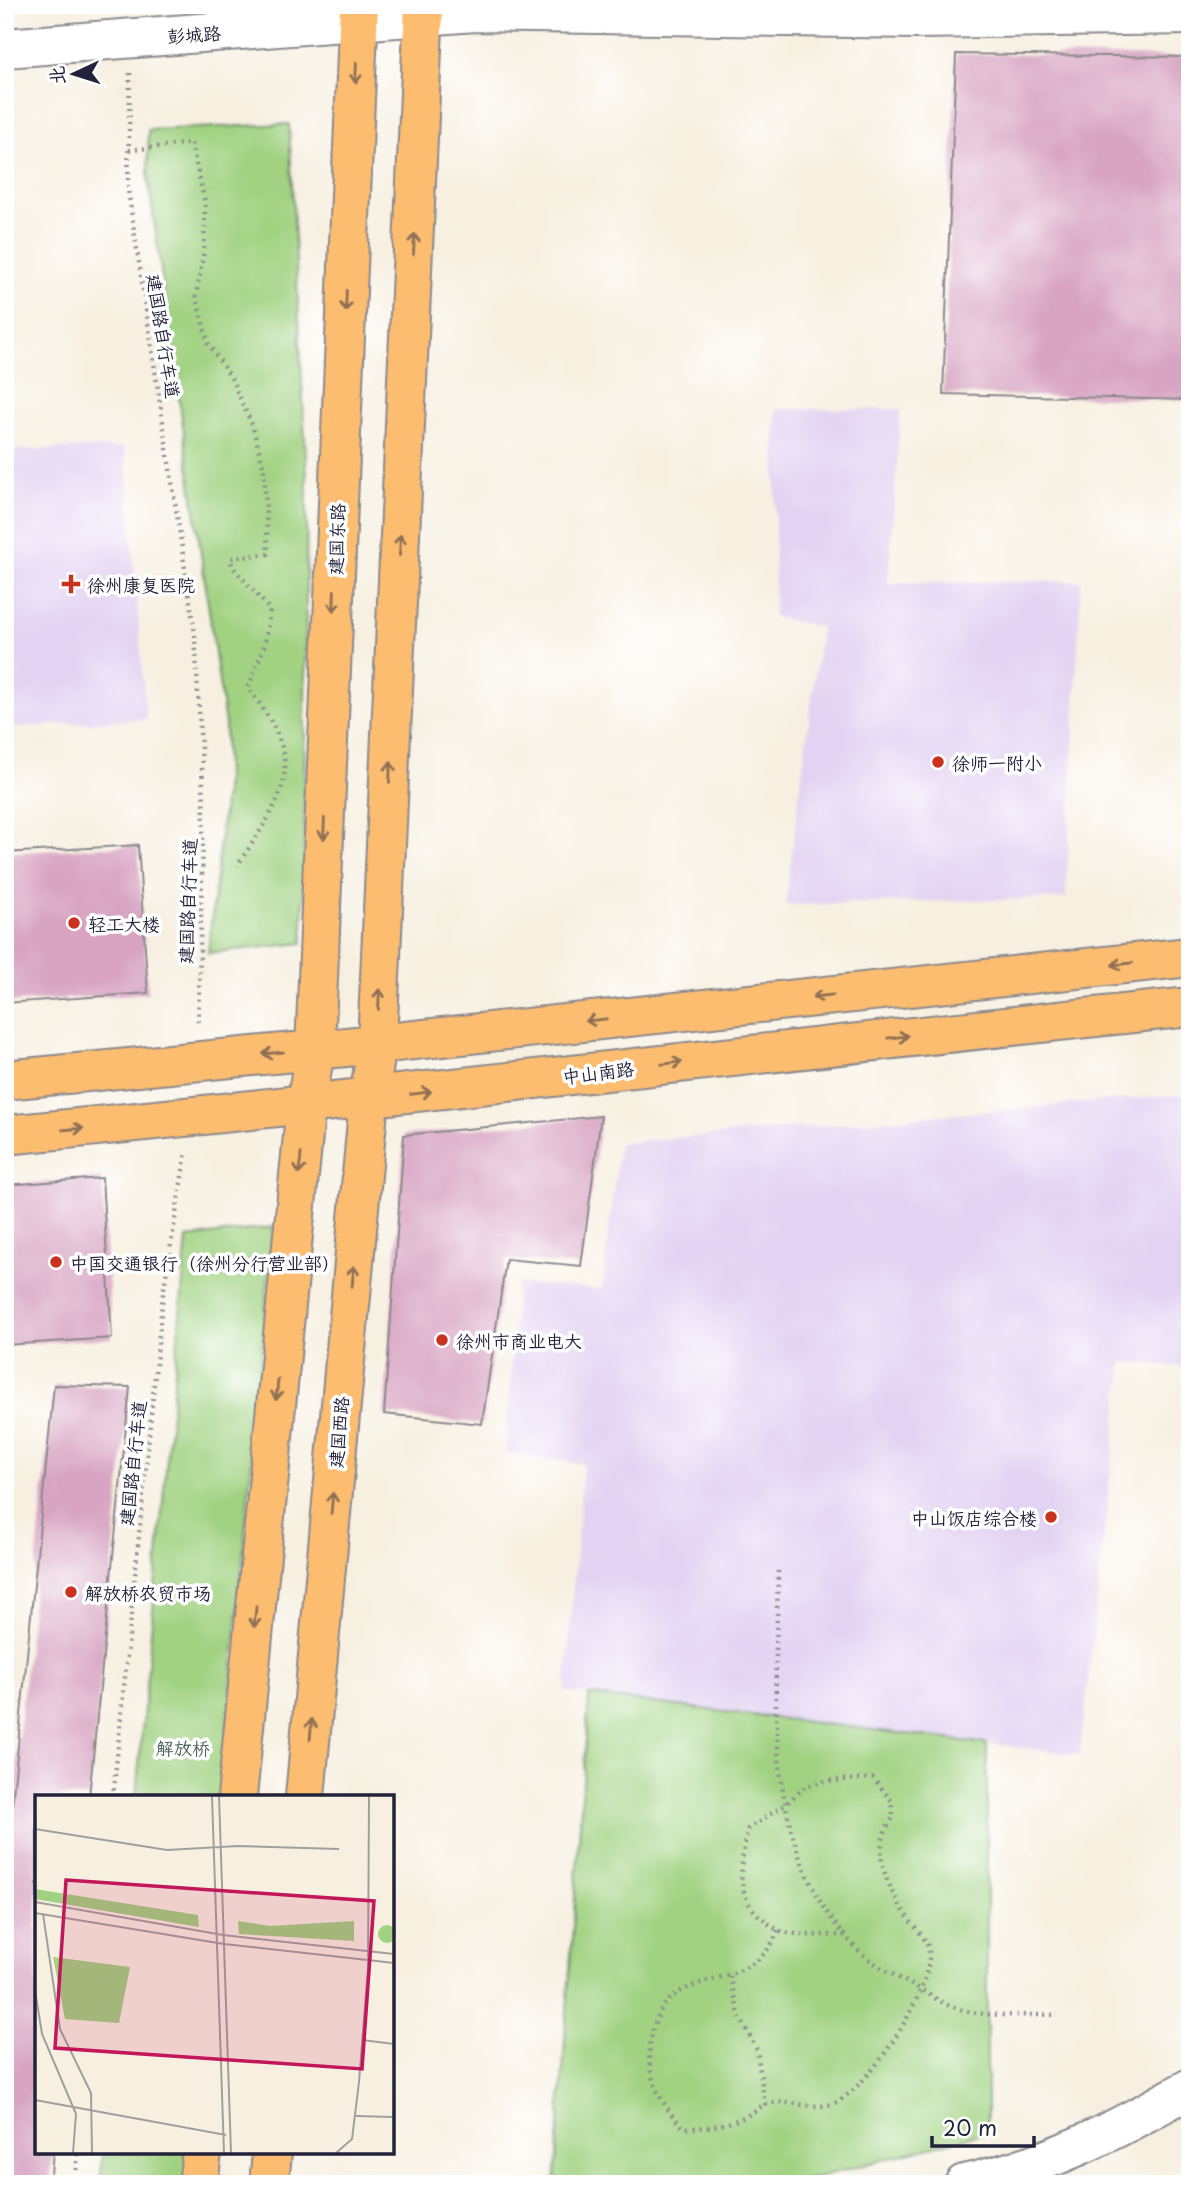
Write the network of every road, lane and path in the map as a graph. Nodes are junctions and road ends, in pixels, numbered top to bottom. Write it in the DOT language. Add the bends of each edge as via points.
graph roads {
  1 [pos="424,11"];
  2 [pos="988,11"];
  3 [pos="358,13"];
  4 [pos="1190,15"];
  5 [pos="131,38"];
  6 [pos="5,48"];
  7 [pos="129,150"];
  8 [pos="237,866"];
  9 [pos="1190,957"];
  10 [pos="1190,1007"];
  11 [pos="197,1060"];
  12 [pos="373,1070"];
  13 [pos="311,1076"];
  14 [pos="5,1080"];
  15 [pos="192,1117"];
  16 [pos="5,1135"];
  17 [pos="778,1571"];
  18 [pos="113,1795"];
  19 [pos="237,1795"];
  20 [pos="304,1795"];
  21 [pos="786,1804"];
  22 [pos="778,1930"];
  23 [pos="846,1935"];
  24 [pos="730,1976"];
  25 [pos="922,1990"];
  26 [pos="1058,2015"];
  27 [pos="1190,2088"];
  28 [pos="765,2105"];
  29 [pos="78,2154"];
  30 [pos="202,2154"];
  31 [pos="272,2154"];
  32 [pos="75,2184"];
  33 [pos="198,2184"];
  34 [pos="269,2184"];
  35 [pos="964,2184"];
  1 -- 2 [label="street, 彭城路"];
  1 -- 3 [label="street, 彭城路"];
  12 -- 1 [label="main road, one-way"];
  2 -- 4 [label="street, 彭城路"];
  3 -- 5 [label="street, 彭城路"];
  3 -- 13 [label="main road, 建国东路, one-way"];
  5 -- 6 [label="street, 彭城路"];
  5 -- 7 [label="path, 建国路自行车道"];
  7 -- 8 [label="path" via="191,143 205,202 204,250 196,297 208,343 231,378 252,425 264,468 268,554 231,558 232,566 270,610 265,644 248,688 273,719 285,750 284,770 276,807"];
  7 -- 11 [label="path, 建国路自行车道" via="128,190 195,635 204,804"];
  9 -- 12 [label="main road, 中山南路, one-way"];
  12 -- 10 [label="main road, 中山南路, one-way" via="834,1044"];
  13 -- 11 [label="main road, 中山南路, one-way"];
  11 -- 14 [label="main road, 中山南路"];
  12 -- 13 [label="main road, 中山南路"];
  12 -- 13 [label="main road, 中山南路"];
  20 -- 12 [label="main road, 建国西路, one-way"];
  13 -- 15 [label="main road, 中山南路"];
  13 -- 19 [label="main road, one-way"];
  16 -- 15 [label="main road, 中山南路, one-way"];
  15 -- 18 [label="path, 建国路自行车道" via="163,1294"];
  17 -- 21 [label="path" via="775,1716"];
  21 -- 22 [label="path" via="748,1829 740,1863 741,1883 755,1912"];
  21 -- 23 [label="path" via="819,1901"];
  21 -- 25 [label="path" via="805,1787 825,1781 873,1778 883,1787 892,1801 893,1818 880,1848 886,1876 929,1951"];
  22 -- 23 [label="path"];
  22 -- 24 [label="path" via="772,1947 753,1966"];
  23 -- 25 [label="path" via="888,1973"];
  24 -- 28 [label="path" via="738,2015 757,2050"];
  24 -- 28 [label="path" via="695,1983 661,2005 651,2030 648,2063 670,2114 684,2128 730,2123"];
  25 -- 26 [label="path" via="954,2007 993,2014"];
  25 -- 28 [label="path" via="879,2062 848,2095 828,2105"];
  27 -- 35 [label="street" via="1057,2158"];
  29 -- 32 [label="path"];
  30 -- 33 [label="main road"];
  31 -- 34 [label="main road"];
}
